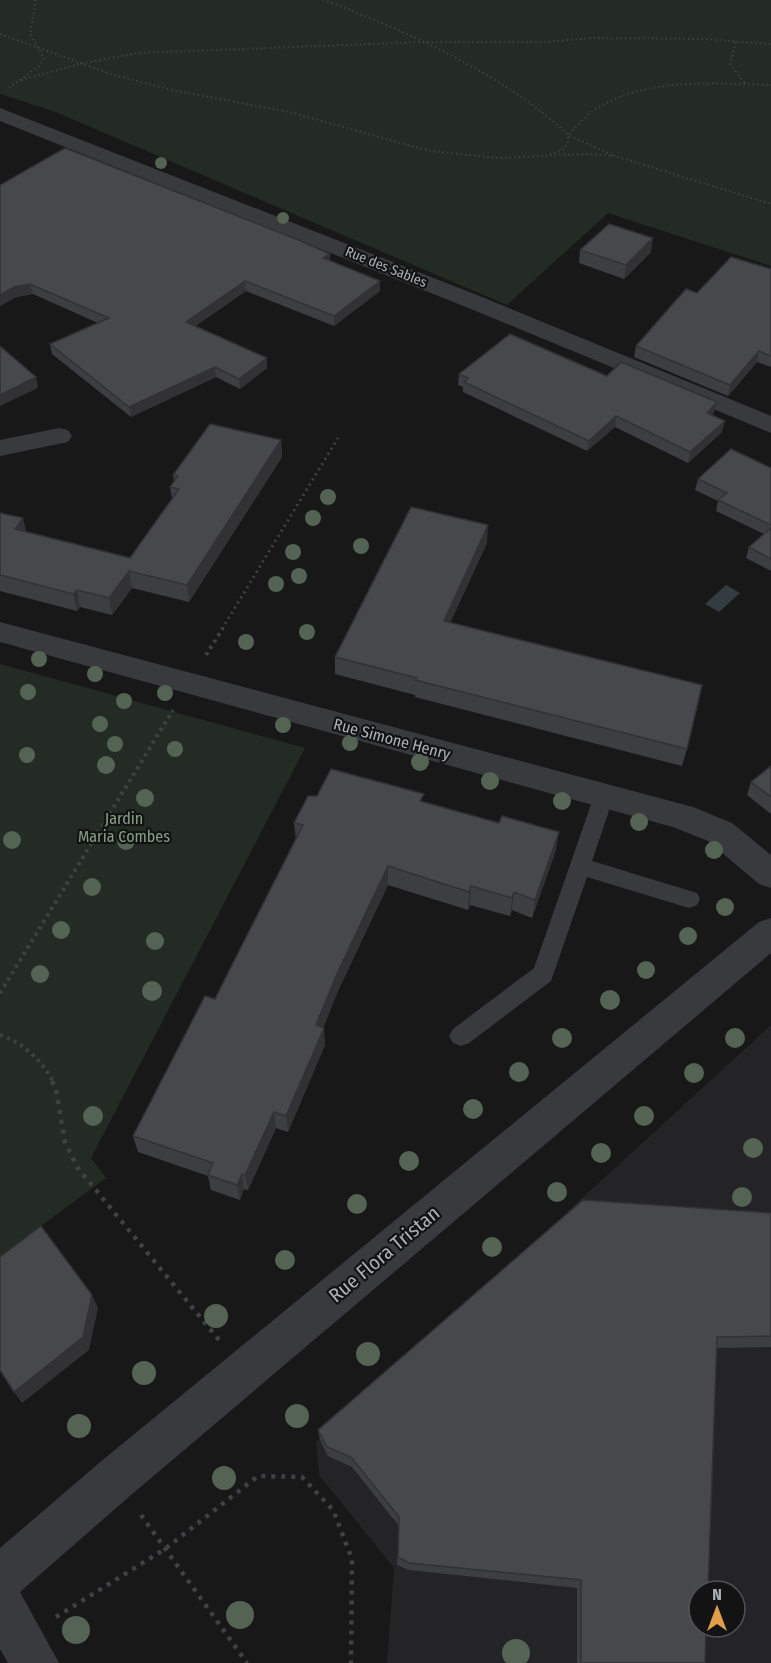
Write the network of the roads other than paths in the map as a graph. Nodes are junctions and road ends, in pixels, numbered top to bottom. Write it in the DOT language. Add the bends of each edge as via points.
graph roads {
  1 [pos="0,114"];
  2 [pos="771,424"];
  3 [pos="58,436"];
  4 [pos="0,448"];
  5 [pos="0,632"];
  6 [pos="604,796"];
  7 [pos="579,866"];
  8 [pos="771,874"];
  9 [pos="689,899"];
  10 [pos="771,932"];
  11 [pos="461,1036"];
  12 [pos="0,1578"];
  13 [pos="0,1604"];
  14 [pos="35,1663"];
  1 -- 2 [label="street, Rue des Sables"];
  3 -- 4 [label="street"];
  5 -- 6 [label="street, Rue Simone Henry"];
  6 -- 7 [label="lane"];
  6 -- 8 [label="street, Rue Simone Henry" via="681,816 720,832"];
  7 -- 9 [label="lane"];
  7 -- 11 [label="lane" via="543,974"];
  10 -- 12 [label="street, Rue Flora Tristan"];
  13 -- 14 [label="street"];
}
